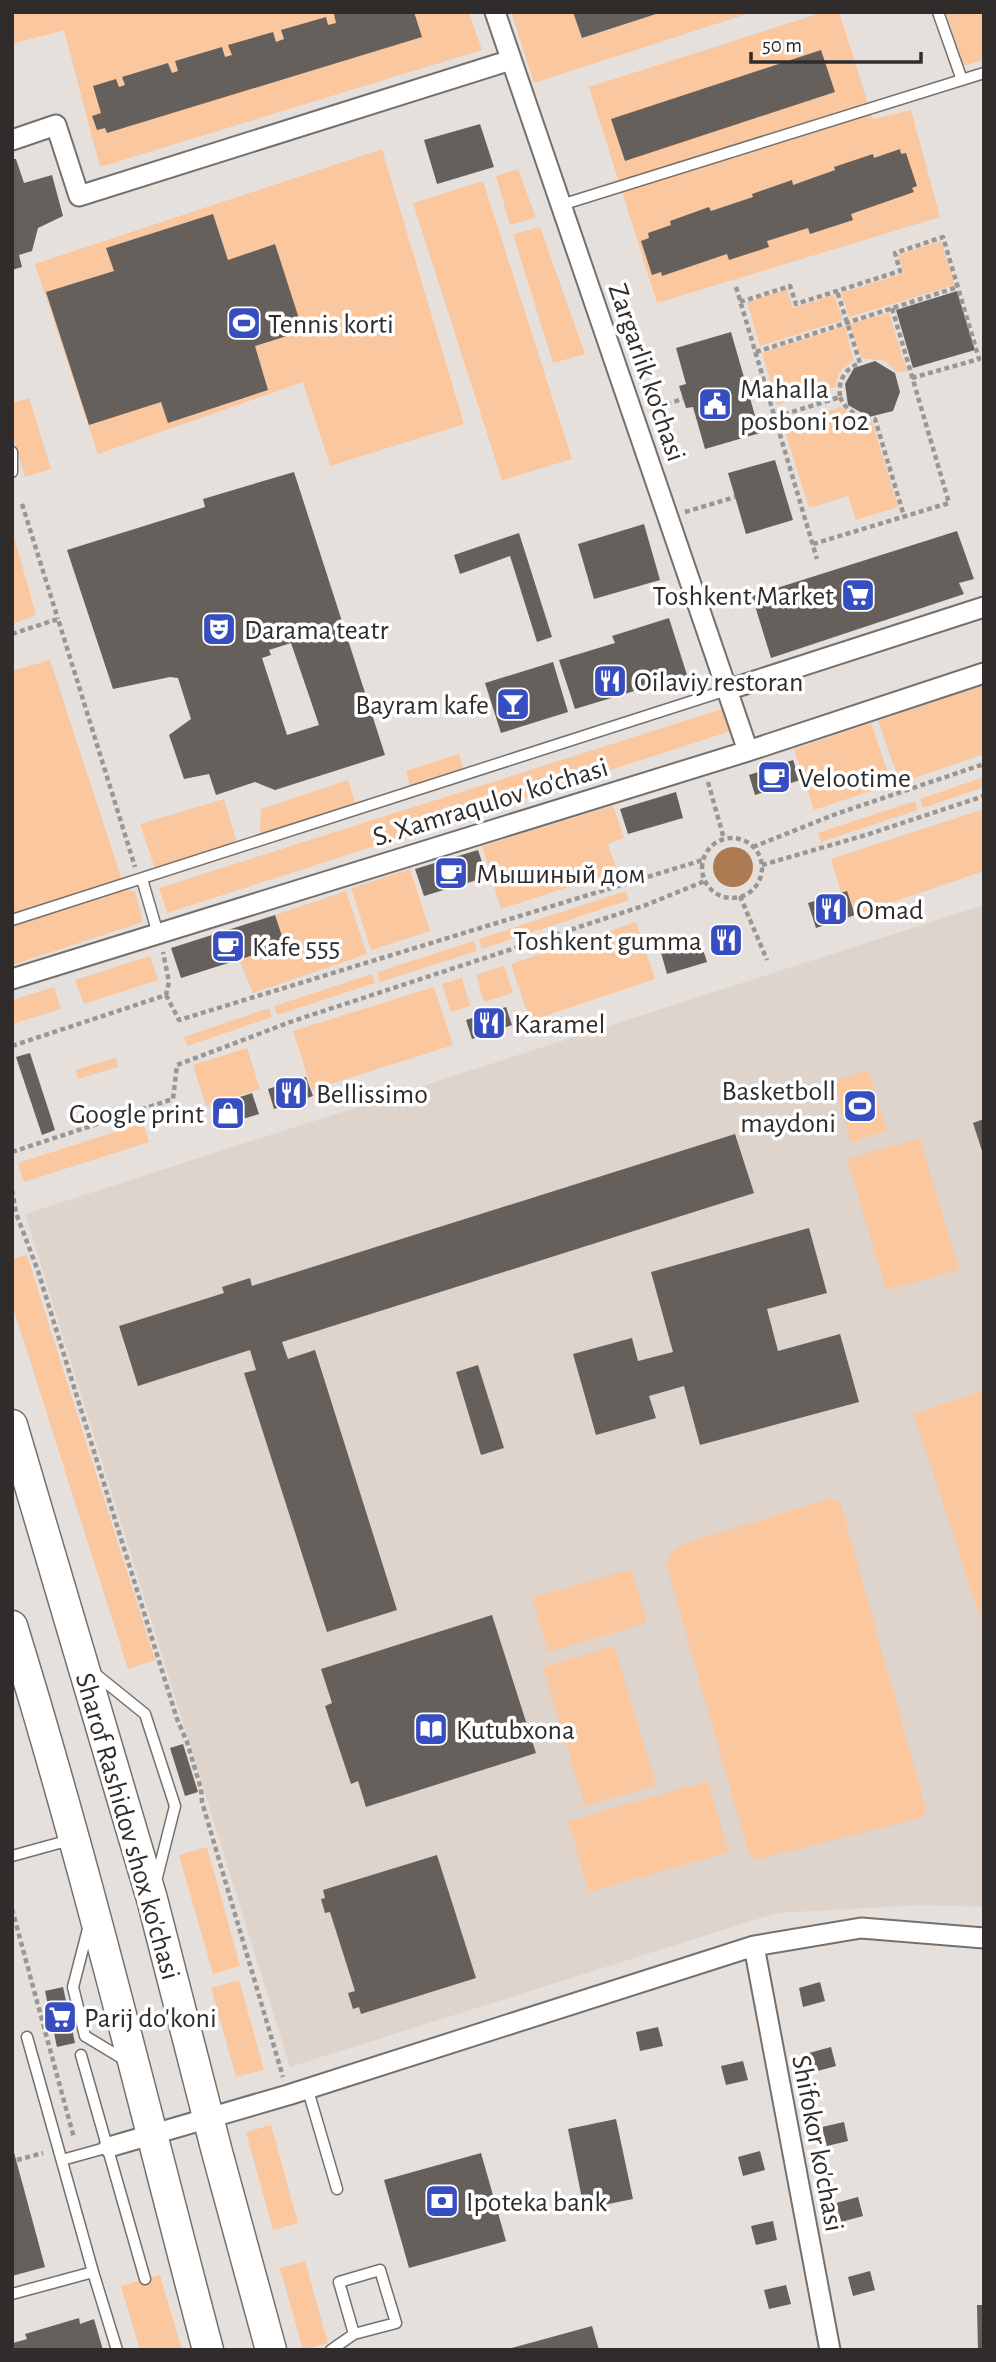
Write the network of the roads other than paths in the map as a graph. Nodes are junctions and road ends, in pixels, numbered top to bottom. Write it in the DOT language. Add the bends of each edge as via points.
graph roads {
  1 [pos="495,12"];
  2 [pos="939,12"];
  3 [pos="511,60"];
  4 [pos="984,73"];
  5 [pos="962,80"];
  6 [pos="12,140"];
  7 [pos="561,205"];
  8 [pos="12,452"];
  9 [pos="12,472"];
  10 [pos="984,607"];
  11 [pos="984,673"];
  12 [pos="727,690"];
  13 [pos="748,751"];
  14 [pos="140,879"];
  15 [pos="12,920"];
  16 [pos="158,934"];
  17 [pos="12,979"];
  18 [pos="12,1425"];
  19 [pos="12,1626"];
  20 [pos="83,1664"];
  21 [pos="74,1839"];
  22 [pos="12,1856"];
  23 [pos="152,1899"];
  24 [pos="984,1938"];
  25 [pos="754,1946"];
  26 [pos="27,2037"];
  27 [pos="82,2055"];
  28 [pos="307,2087"];
  29 [pos="209,2119"];
  30 [pos="151,2134"];
  31 [pos="109,2147"];
  32 [pos="62,2160"];
  33 [pos="337,2189"];
  34 [pos="93,2272"];
  35 [pos="145,2279"];
  36 [pos="12,2294"];
  37 [pos="354,2334"];
  38 [pos="117,2350"];
  39 [pos="208,2350"];
  40 [pos="271,2350"];
  41 [pos="331,2350"];
  42 [pos="830,2350"];
  1 -- 3 [label="street, Zargarlik ko'chasi"];
  2 -- 5 [label="lane"];
  3 -- 6 [label="street" via="79,196 57,125"];
  3 -- 7 [label="street, Zargarlik ko'chasi"];
  4 -- 5 [label="lane"];
  5 -- 7 [label="lane"];
  7 -- 12 [label="street, Zargarlik ko'chasi"];
  8 -- 9 [label="lane"];
  10 -- 12 [label="street"];
  11 -- 13 [label="street, S. Xamraqulov ko'chasi"];
  12 -- 13 [label="street, Zargarlik ko'chasi"];
  12 -- 14 [label="lane"];
  13 -- 16 [label="street, S. Xamraqulov ko'chasi"];
  14 -- 15 [label="lane"];
  14 -- 16 [label="lane"];
  16 -- 17 [label="street, S. Xamraqulov ko'chasi"];
  18 -- 20 [label="main road, Sharof Rashidov shox ko'chasi"];
  19 -- 21 [label="main road, Sharof Rashidov shox ko'chasi"];
  20 -- 23 [label="main road, Sharof Rashidov shox ko'chasi"];
  20 -- 23 [label="lane" via="145,1714 174,1807"];
  21 -- 22 [label="lane"];
  21 -- 30 [label="main road, Sharof Rashidov shox ko'chasi"];
  23 -- 29 [label="main road, Sharof Rashidov shox ko'chasi"];
  24 -- 25 [label="street" via="861,1928"];
  25 -- 28 [label="street"];
  25 -- 42 [label="street, Shifokor ko'chasi"];
  26 -- 32 [label="lane"];
  27 -- 31 [label="lane"];
  28 -- 29 [label="street"];
  28 -- 33 [label="lane"];
  29 -- 30 [label="street"];
  29 -- 40 [label="main road, Sharof Rashidov shox ko'chasi"];
  30 -- 31 [label="street"];
  30 -- 39 [label="main road, Sharof Rashidov shox ko'chasi"];
  31 -- 32 [label="lane"];
  31 -- 35 [label="lane"];
  32 -- 34 [label="lane"];
  34 -- 36 [label="lane"];
  34 -- 38 [label="lane"];
  37 -- 37 [label="lane" via="340,2282 380,2270 396,2323"];
  37 -- 41 [label="lane"];
}
